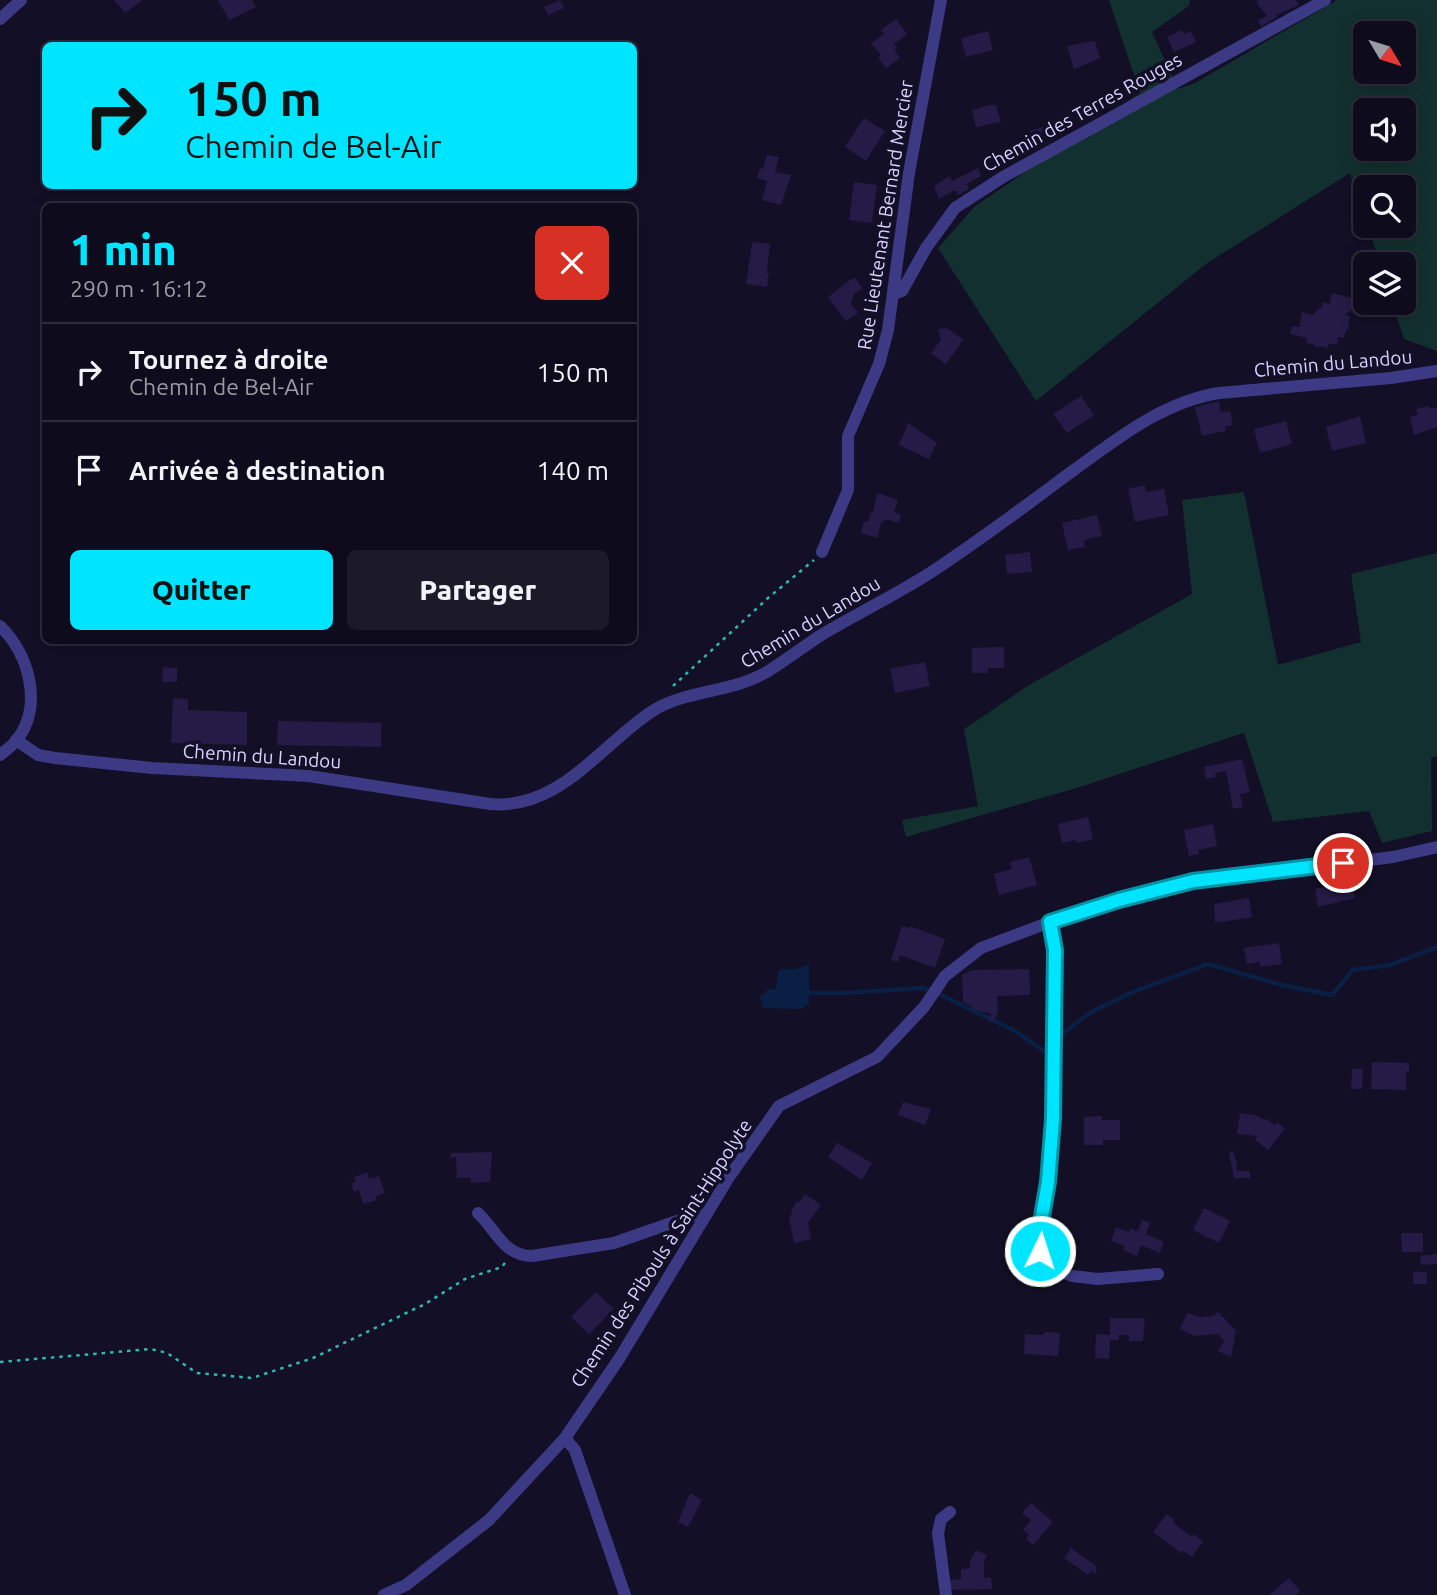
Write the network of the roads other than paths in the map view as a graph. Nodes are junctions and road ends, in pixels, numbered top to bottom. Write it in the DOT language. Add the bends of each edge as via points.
graph roads {
  1 [pos="21,0"];
  2 [pos="941,0"];
  3 [pos="1325,0"];
  4 [pos="0,19"];
  5 [pos="893,294"];
  6 [pos="1437,371"];
  7 [pos="822,552"];
  8 [pos="0,626"];
  9 [pos="16,740"];
  10 [pos="0,755"];
  11 [pos="1437,847"];
  12 [pos="1050,922"];
  13 [pos="478,1213"];
  14 [pos="704,1216"];
  15 [pos="1158,1274"];
  16 [pos="565,1438"];
  17 [pos="950,1512"];
  18 [pos="384,1595"];
  19 [pos="625,1595"];
  20 [pos="946,1595"];
  1 -- 4 [label="street"];
  2 -- 5 [label="street, Rue Lieutenant Bernard Mercier" via="909,173"];
  3 -- 5 [label="street, Chemin des Terres Rouges" via="1003,177 955,208 902,291"];
  5 -- 7 [label="street, Rue Lieutenant Bernard Mercier" via="880,364 848,436 846,497"];
  6 -- 9 [label="street, Chemin du Landou" via="1203,395 1170,407 864,613 768,671 724,690 668,702 634,724 569,779 525,801 502,805 309,776 55,758 38,755"];
  8 -- 9 [label="street" via="15,643 29,676 29,703"];
  9 -- 10 [label="street"];
  11 -- 12 [label="street, Chemin des Pibouls à Saint-Hippolyte" via="1393,857 1193,881"];
  12 -- 14 [label="street, Chemin des Pibouls à Saint-Hippolyte" via="981,948 945,976 924,1007 877,1057 779,1106"];
  12 -- 15 [label="street" via="1055,950 1053,1119 1040,1251 1054,1269 1072,1276 1108,1279"];
  13 -- 14 [label="street" via="513,1252 532,1256 603,1245 700,1213"];
  14 -- 16 [label="street, Chemin des Pibouls à Saint-Hippolyte" via="619,1359"];
  16 -- 18 [label="street, Chemin des Pibouls à Saint-Hippolyte" via="489,1520 406,1585"];
  16 -- 19 [label="street" via="575,1451"];
  17 -- 20 [label="street" via="941,1519 938,1533"];
}
